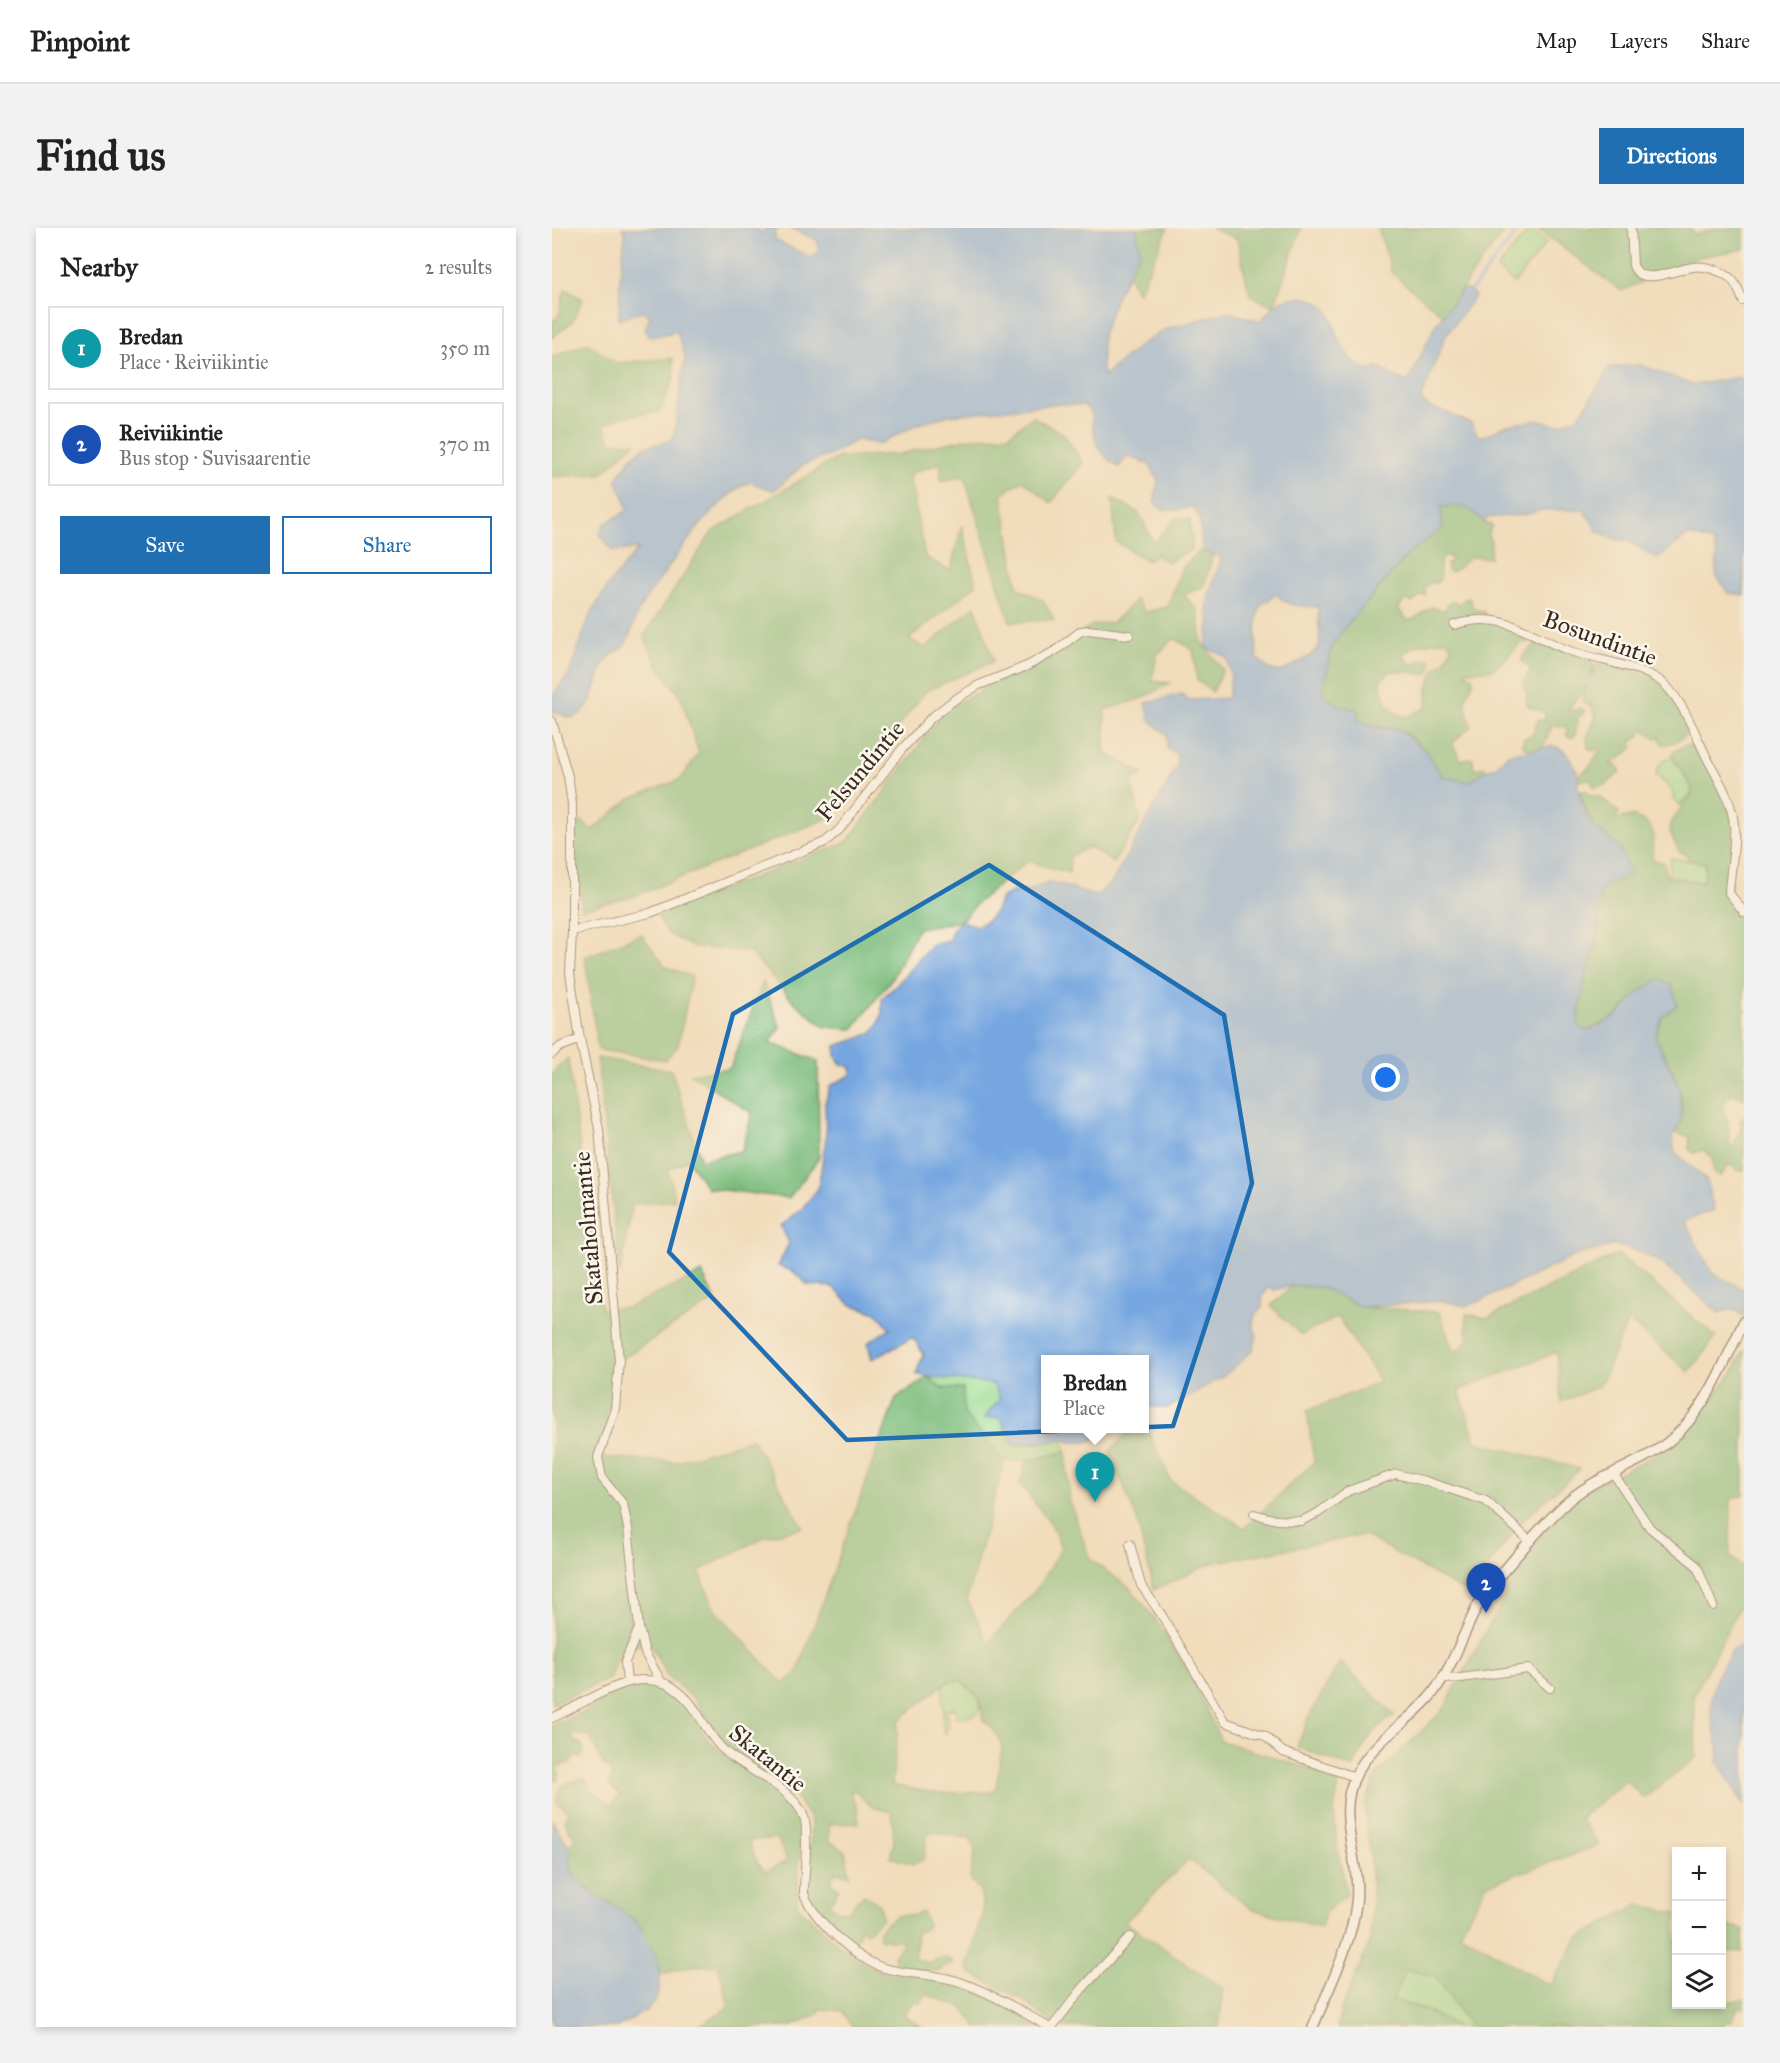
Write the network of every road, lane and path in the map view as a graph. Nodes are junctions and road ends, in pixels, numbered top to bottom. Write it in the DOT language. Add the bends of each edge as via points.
graph roads {
  1 [pos="1631,228"];
  2 [pos="1743,301"];
  3 [pos="1454,625"];
  4 [pos="1129,635"];
  5 [pos="552,721"];
  6 [pos="1744,912"];
  7 [pos="572,931"];
  8 [pos="580,1039"];
  9 [pos="552,1054"];
  10 [pos="1743,1323"];
  11 [pos="1613,1473"];
  12 [pos="1254,1514"];
  13 [pos="1530,1541"];
  14 [pos="1130,1544"];
  15 [pos="1713,1606"];
  16 [pos="639,1628"];
  17 [pos="1443,1677"];
  18 [pos="627,1682"];
  19 [pos="662,1683"];
  20 [pos="1550,1688"];
  21 [pos="552,1718"];
  22 [pos="1354,1777"];
  23 [pos="1130,1937"];
  24 [pos="1050,2027"];
  25 [pos="1313,2027"];
  1 -- 2 [label="street" via="1633,265 1639,275 1706,267 1729,277"];
  3 -- 6 [label="street, Bosundintie" via="1491,619 1514,625 1564,649 1649,675 1666,686 1694,731 1728,801 1734,825 1729,893"];
  4 -- 7 [label="street, Felsundintie" via="1081,631 1055,651 954,700 925,724 840,830 825,842 650,913"];
  5 -- 7 [label="street, Skataholmantie" via="572,804"];
  7 -- 8 [label="street, Skataholmantie" via="570,973"];
  8 -- 9 [label="street"];
  8 -- 16 [label="street, Skataholmantie" via="599,1129 619,1360 615,1409 598,1457 602,1478 623,1504"];
  10 -- 11 [label="street" via="1710,1390 1685,1425 1657,1450"];
  11 -- 13 [label="street" via="1573,1497"];
  11 -- 15 [label="street" via="1650,1528 1697,1566"];
  12 -- 13 [label="street" via="1277,1521 1300,1521 1348,1491 1396,1474 1486,1501"];
  13 -- 17 [label="street" via="1479,1603"];
  14 -- 22 [label="street" via="1141,1585 1225,1722 1264,1736 1282,1752"];
  16 -- 18 [label="street" via="625,1662"];
  16 -- 19 [label="street, Skataholmantie" via="645,1653"];
  17 -- 20 [label="street" via="1528,1669"];
  17 -- 22 [label="street" via="1422,1704 1373,1748"];
  18 -- 19 [label="street, Skatantie"];
  18 -- 21 [label="street, Skatantie"];
  19 -- 24 [label="street, Skatantie" via="688,1700 726,1753 792,1798 802,1812 806,1826 804,1894 819,1918 840,1939 870,1963 956,1981 1004,2001"];
  22 -- 25 [label="street" via="1347,1820 1356,1903 1344,1951"];
  23 -- 24 [label="street"];
}
